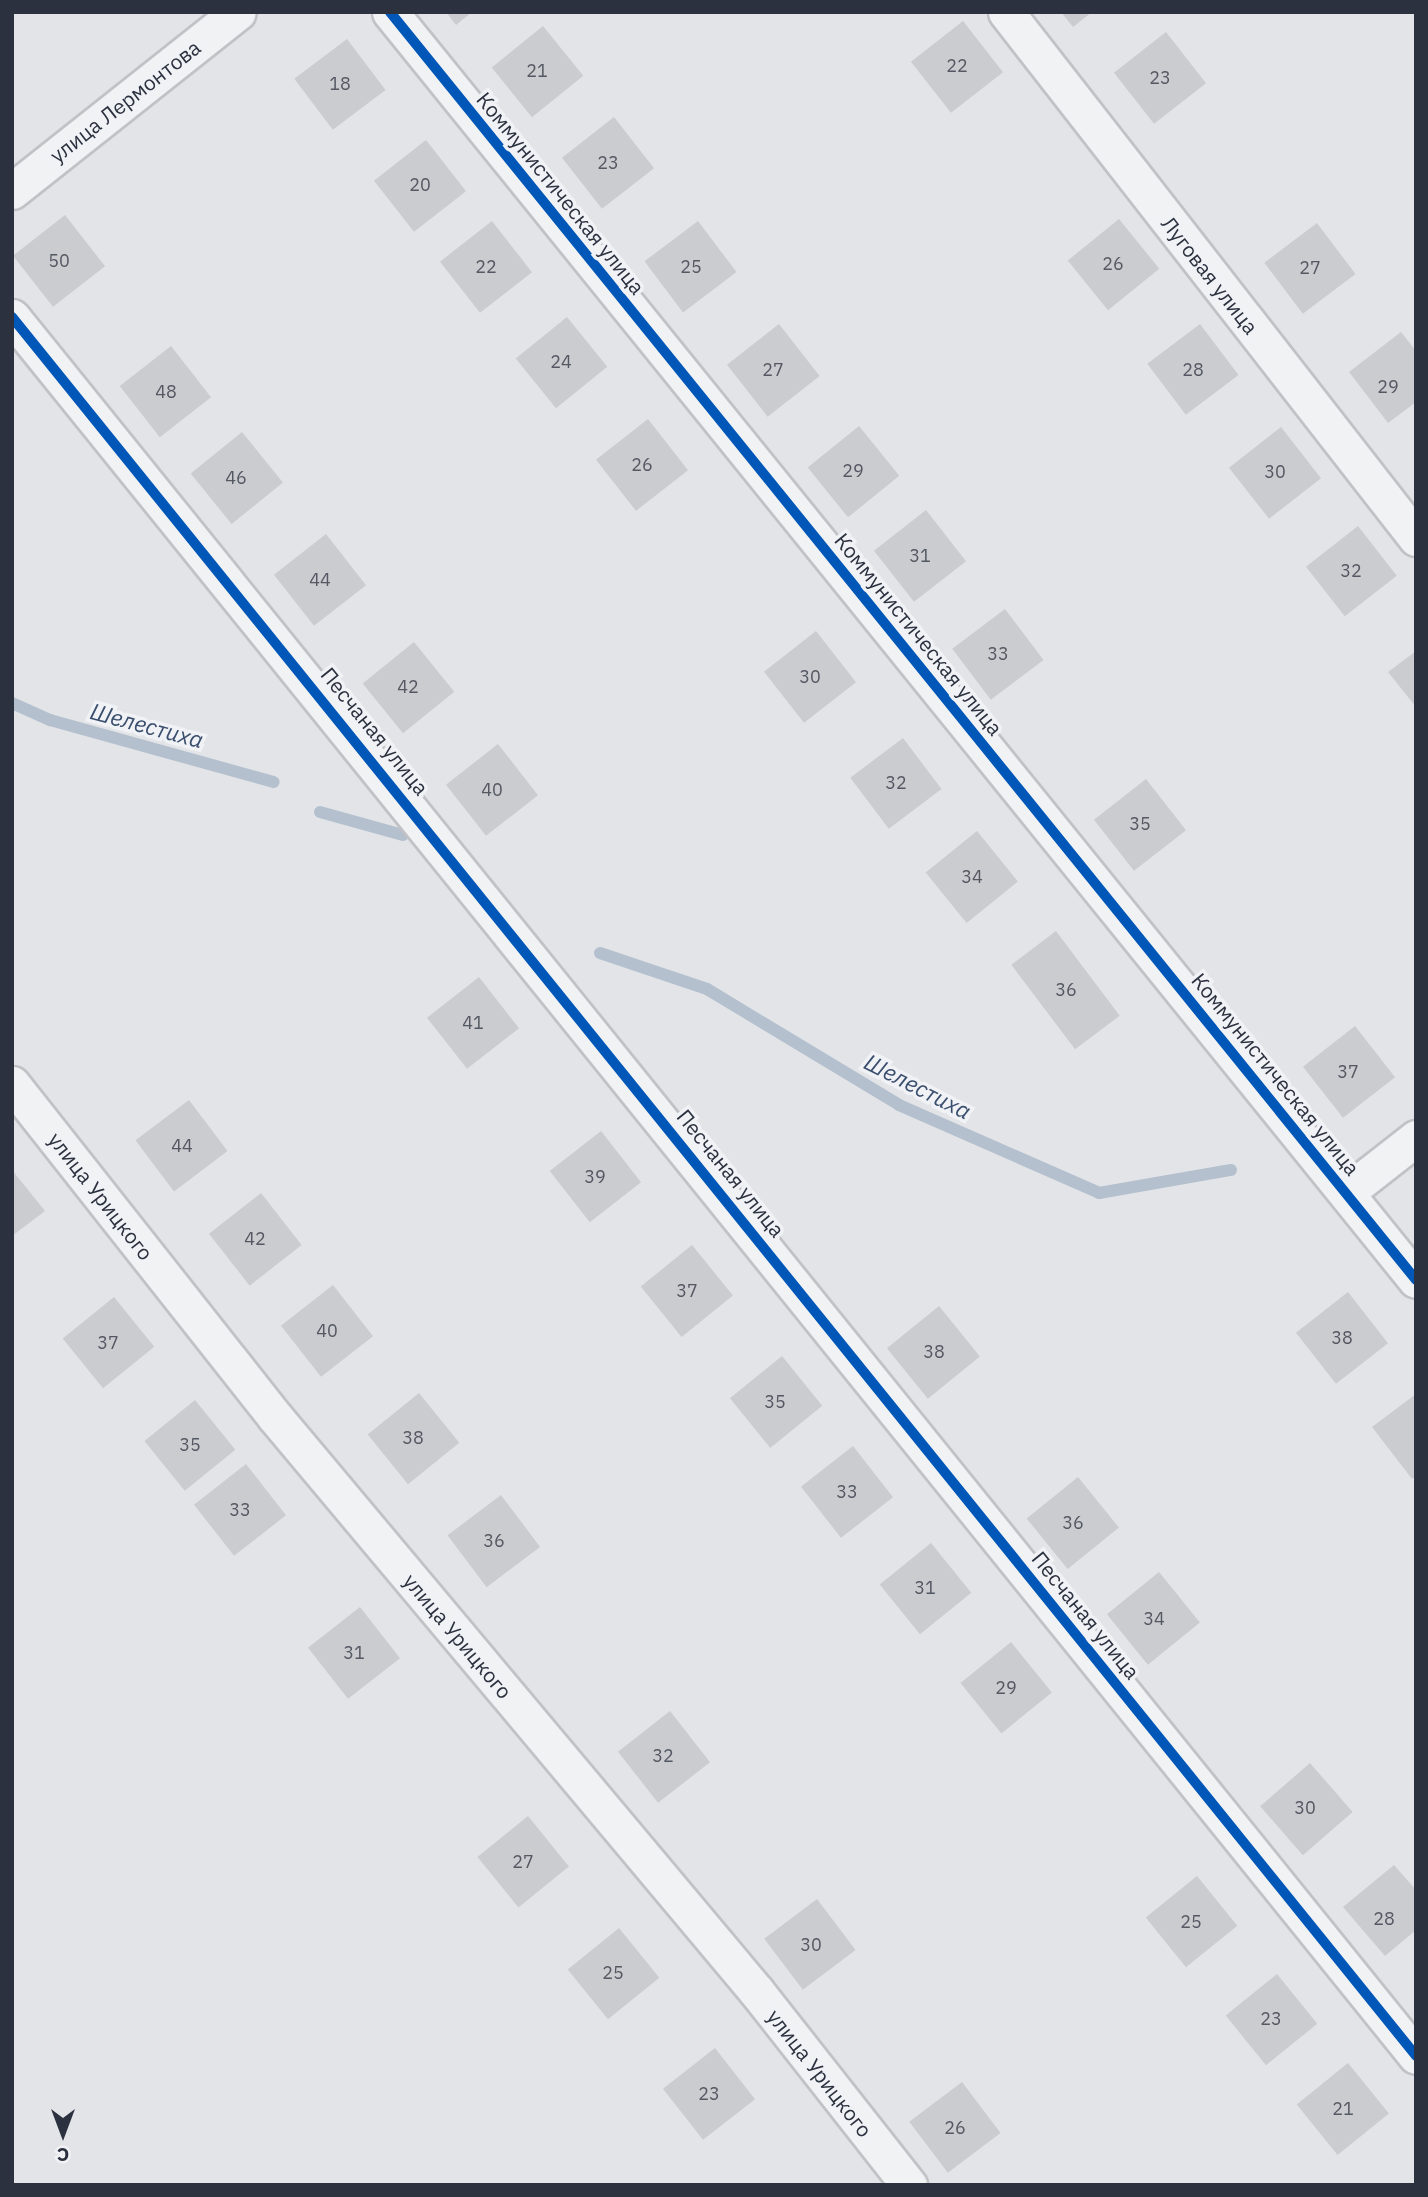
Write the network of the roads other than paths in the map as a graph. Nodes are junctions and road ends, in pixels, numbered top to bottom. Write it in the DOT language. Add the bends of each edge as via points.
graph roads {
  1 [pos="238,12"];
  2 [pos="390,12"];
  3 [pos="1006,12"];
  4 [pos="12,191"];
  5 [pos="12,317"];
  6 [pos="1416,538"];
  7 [pos="12,1084"];
  8 [pos="1416,1138"];
  9 [pos="1347,1192"];
  10 [pos="1416,1280"];
  11 [pos="1416,2056"];
  12 [pos="909,2185"];
  1 -- 4 [label="street, улица Лермонтова"];
  2 -- 9 [label="street, Коммунистическая улица"];
  3 -- 6 [label="street, Луговая улица"];
  5 -- 11 [label="street, Песчаная улица"];
  7 -- 12 [label="street, улица Урицкого" via="275,1417 757,1992"];
  8 -- 9 [label="street"];
  9 -- 10 [label="street, Коммунистическая улица"];
}
